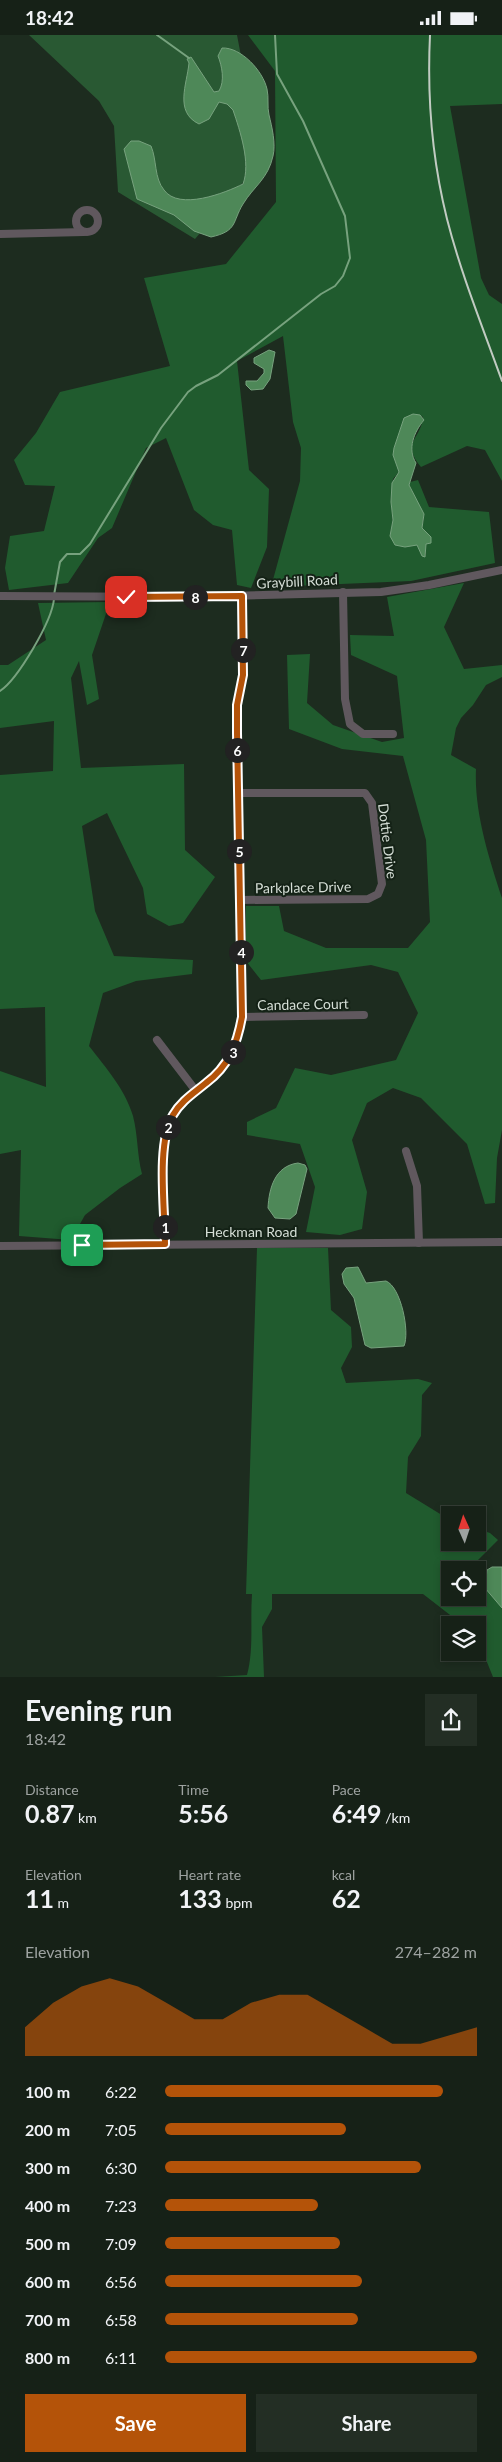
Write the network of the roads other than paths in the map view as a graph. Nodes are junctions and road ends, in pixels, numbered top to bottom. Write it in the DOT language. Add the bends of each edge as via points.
graph roads {
  1 [pos="84,232"];
  2 [pos="0,235"];
  3 [pos="502,570"];
  4 [pos="343,592"];
  5 [pos="0,596"];
  6 [pos="242,596"];
  7 [pos="393,734"];
  8 [pos="238,793"];
  9 [pos="368,899"];
  10 [pos="239,900"];
  11 [pos="364,1015"];
  12 [pos="242,1017"];
  13 [pos="157,1040"];
  14 [pos="196,1091"];
  15 [pos="406,1151"];
  16 [pos="502,1242"];
  17 [pos="419,1243"];
  18 [pos="165,1244"];
  19 [pos="0,1246"];
  1 -- 2 [label="street"];
  3 -- 4 [label="street, Graybill Road" via="396,591"];
  4 -- 6 [label="street, Graybill Road"];
  4 -- 7 [label="street" via="345,699 350,724 363,734"];
  5 -- 6 [label="street, Graybill Road"];
  6 -- 8 [label="street" via="243,675 237,705"];
  8 -- 9 [label="street, Dottie Drive" via="365,793 372,803 382,884 378,893"];
  8 -- 10 [label="street"];
  9 -- 10 [label="street, Parkplace Drive"];
  10 -- 12 [label="street"];
  11 -- 12 [label="street, Candace Court"];
  12 -- 14 [label="street" via="238,1038 228,1060"];
  13 -- 14 [label="street"];
  14 -- 18 [label="street" via="178,1108 164,1139"];
  15 -- 17 [label="street" via="418,1186"];
  16 -- 17 [label="street, Heckman Road"];
  17 -- 18 [label="street, Heckman Road"];
  18 -- 19 [label="street, Heckman Road"];
}
